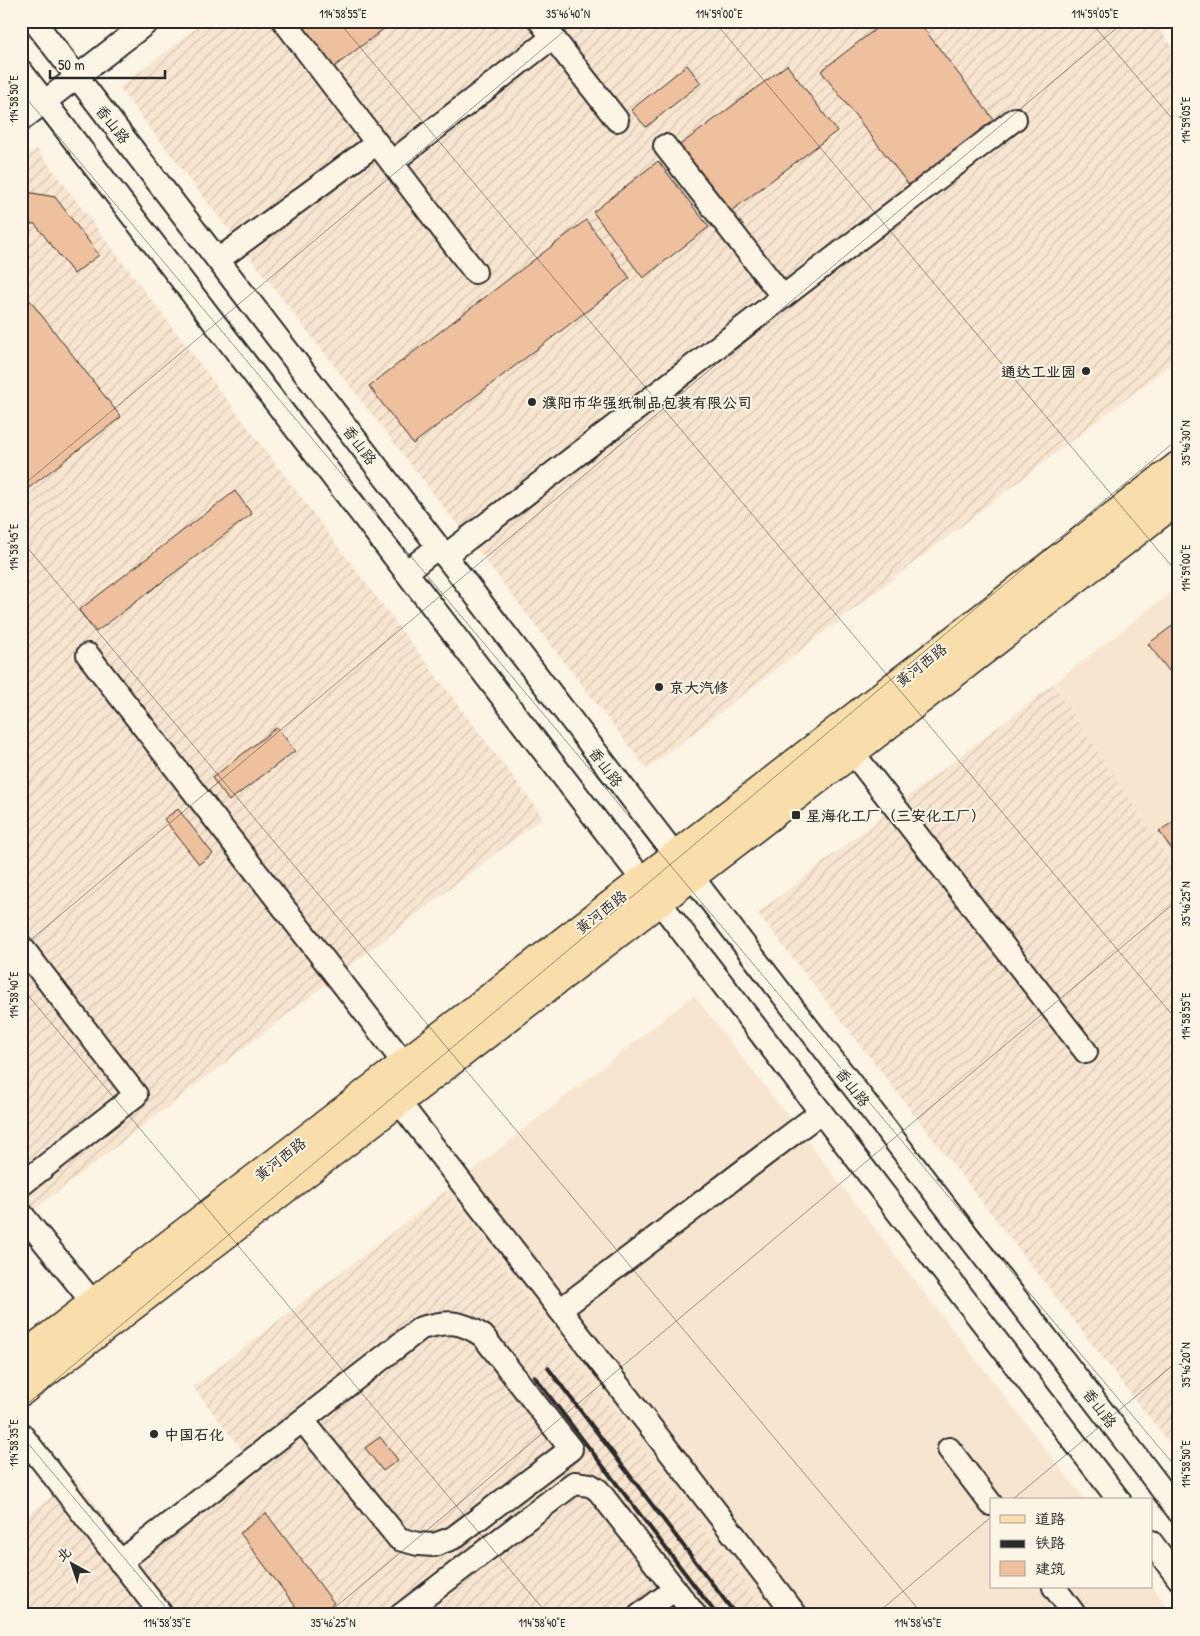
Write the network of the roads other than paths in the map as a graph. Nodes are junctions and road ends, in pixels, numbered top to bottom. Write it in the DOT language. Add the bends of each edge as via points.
graph roads {
  1 [pos="34,21"];
  2 [pos="149,21"];
  3 [pos="284,21"];
  4 [pos="546,29"];
  5 [pos="21,71"];
  6 [pos="77,77"];
  7 [pos="45,102"];
  8 [pos="1015,119"];
  9 [pos="21,120"];
  10 [pos="616,120"];
  11 [pos="377,143"];
  12 [pos="665,146"];
  13 [pos="392,162"];
  14 [pos="218,260"];
  15 [pos="475,272"];
  16 [pos="782,297"];
  17 [pos="1179,465"];
  18 [pos="1152,485"];
  19 [pos="1175,510"];
  20 [pos="442,552"];
  21 [pos="406,572"];
  22 [pos="88,654"];
  23 [pos="853,752"];
  24 [pos="674,856"];
  25 [pos="691,877"];
  26 [pos="642,880"];
  27 [pos="659,902"];
  28 [pos="21,946"];
  29 [pos="1086,1052"];
  30 [pos="404,1063"];
  31 [pos="399,1102"];
  32 [pos="821,1112"];
  33 [pos="21,1185"];
  34 [pos="21,1213"];
  35 [pos="93,1303"];
  36 [pos="560,1310"];
  37 [pos="21,1358"];
  38 [pos="21,1392"];
  39 [pos="303,1421"];
  40 [pos="21,1434"];
  41 [pos="949,1449"];
  42 [pos="1117,1498"];
  43 [pos="990,1503"];
  44 [pos="1179,1512"];
  45 [pos="1152,1543"];
  46 [pos="120,1562"];
  47 [pos="1179,1579"];
  48 [pos="675,1588"];
  49 [pos="1055,1588"];
  50 [pos="162,1615"];
  51 [pos="401,1615"];
  52 [pos="640,1615"];
  53 [pos="696,1615"];
  54 [pos="796,1615"];
  55 [pos="1075,1615"];
  1 -- 6 [label="street, 香山路"];
  2 -- 6 [label="street"];
  3 -- 11 [label="street"];
  4 -- 10 [label="street"];
  4 -- 13 [label="street"];
  5 -- 7 [label="street"];
  6 -- 7 [label="street"];
  6 -- 14 [label="street, 香山路"];
  7 -- 9 [label="street"];
  7 -- 21 [label="street"];
  8 -- 16 [label="street"];
  11 -- 13 [label="street"];
  11 -- 14 [label="street"];
  12 -- 16 [label="street"];
  13 -- 15 [label="street"];
  14 -- 20 [label="street, 香山路"];
  16 -- 20 [label="street"];
  17 -- 18 [label="main road, 黄河西路"];
  18 -- 19 [label="street"];
  18 -- 24 [label="main road, 黄河西路"];
  19 -- 23 [label="main road, 黄河西路"];
  20 -- 21 [label="street"];
  20 -- 24 [label="street, 香山路"];
  21 -- 26 [label="street"];
  22 -- 30 [label="street"];
  23 -- 25 [label="main road, 黄河西路"];
  23 -- 29 [label="street"];
  24 -- 25 [label="street, 香山路"];
  24 -- 26 [label="main road, 黄河西路"];
  25 -- 27 [label="main road, 黄河西路"];
  25 -- 44 [label="street, 香山路"];
  26 -- 27 [label="street"];
  26 -- 30 [label="main road, 黄河西路"];
  27 -- 31 [label="main road, 黄河西路"];
  27 -- 32 [label="street"];
  28 -- 33 [label="street" via="136,1095"];
  30 -- 35 [label="main road, 黄河西路"];
  31 -- 36 [label="street"];
  31 -- 38 [label="main road, 黄河西路"];
  32 -- 36 [label="street"];
  32 -- 42 [label="street"];
  34 -- 35 [label="street"];
  35 -- 37 [label="main road, 黄河西路"];
  36 -- 54 [label="street"];
  39 -- 39 [label="street" via="399,1539 418,1544 434,1545 453,1538 570,1449 483,1336 470,1327 451,1323 421,1328"];
  39 -- 46 [label="street"];
  40 -- 46 [label="street"];
  41 -- 43 [label="street"];
  45 -- 47 [label="street"];
  46 -- 50 [label="street"];
  48 -- 51 [label="street" via="598,1490 590,1485 574,1483"];
  48 -- 52 [label="street"];
  48 -- 53 [label="street"];
  49 -- 55 [label="street"];
}
